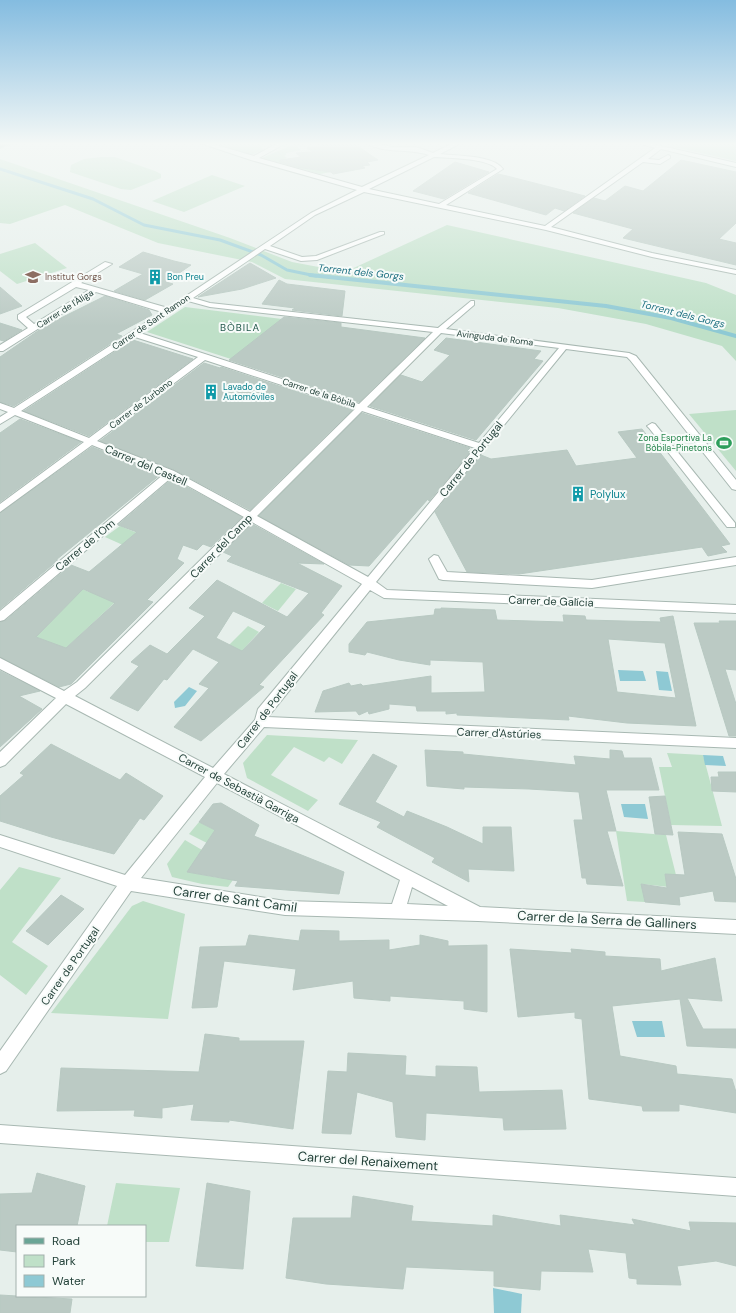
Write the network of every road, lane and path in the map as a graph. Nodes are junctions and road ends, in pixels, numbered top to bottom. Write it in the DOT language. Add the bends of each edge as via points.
graph roads {
  1 [pos="331,204"];
  2 [pos="432,204"];
  3 [pos="443,204"];
  4 [pos="579,204"];
  5 [pos="440,206"];
  6 [pos="546,228"];
  7 [pos="382,233"];
  8 [pos="261,248"];
  9 [pos="108,264"];
  10 [pos="736,272"];
  11 [pos="75,284"];
  12 [pos="96,289"];
  13 [pos="190,300"];
  14 [pos="471,303"];
  15 [pos="170,310"];
  16 [pos="33,328"];
  17 [pos="440,330"];
  18 [pos="134,334"];
  19 [pos="564,347"];
  20 [pos="0,349"];
  21 [pos="205,356"];
  22 [pos="0,406"];
  23 [pos="363,407"];
  24 [pos="14,412"];
  25 [pos="0,421"];
  26 [pos="652,426"];
  27 [pos="91,442"];
  28 [pos="481,447"];
  29 [pos="171,473"];
  30 [pos="736,487"];
  31 [pos="0,509"];
  32 [pos="250,516"];
  33 [pos="734,528"];
  34 [pos="434,559"];
  35 [pos="736,561"];
  36 [pos="368,584"];
  37 [pos="736,609"];
  38 [pos="0,617"];
  39 [pos="0,662"];
  40 [pos="65,698"];
  41 [pos="261,722"];
  42 [pos="736,743"];
  43 [pos="0,761"];
  44 [pos="215,775"];
  45 [pos="0,841"];
  46 [pos="408,877"];
  47 [pos="128,884"];
  48 [pos="398,912"];
  49 [pos="478,914"];
  50 [pos="736,927"];
  51 [pos="0,1065"];
  52 [pos="0,1134"];
  53 [pos="736,1187"];
  1 -- 8 [label="street, Carrer de Sant Ramon"];
  2 -- 5 [label="street"];
  3 -- 5 [label="street"];
  4 -- 6 [label="street"];
  5 -- 6 [label="street"];
  6 -- 10 [label="street" via="652,255"];
  7 -- 8 [label="street" via="308,260"];
  8 -- 13 [label="street, Carrer de Sant Ramon"];
  9 -- 11 [label="street, Carrer de l'Àliga"];
  11 -- 12 [label="street, Carrer de l'Àliga"];
  11 -- 16 [label="street, Carrer de l'Àliga" via="21,316"];
  12 -- 15 [label="street, Carrer de l'Àliga"];
  12 -- 16 [label="street, Carrer de l'Àliga"];
  13 -- 15 [label="street, Carrer de Sant Ramon"];
  13 -- 17 [label="street, Avinguda de Roma" via="210,305"];
  14 -- 17 [label="street, Carrer del Camp"];
  15 -- 18 [label="street, Carrer de Sant Ramon"];
  16 -- 20 [label="street, Carrer de l'Àliga"];
  17 -- 19 [label="street, Avinguda de Roma"];
  17 -- 23 [label="street, Carrer del Camp"];
  18 -- 21 [label="street, Carrer de la Bòbila"];
  18 -- 24 [label="street, Carrer de Sant Ramon"];
  19 -- 28 [label="street, Carrer de Portugal"];
  19 -- 30 [label="street, Avinguda de Roma" via="623,354 633,358"];
  21 -- 23 [label="street, Carrer de la Bòbila"];
  21 -- 27 [label="street, Carrer de Zurbano"];
  22 -- 24 [label="street, Carrer del Castell"];
  23 -- 28 [label="street, Carrer de la Bòbila"];
  23 -- 32 [label="street, Carrer del Camp"];
  24 -- 25 [label="street, Carrer de Sant Ramon"];
  24 -- 27 [label="street, Carrer del Castell"];
  26 -- 33 [label="street"];
  27 -- 29 [label="street, Carrer del Castell"];
  27 -- 31 [label="street, Carrer de Zurbano"];
  28 -- 36 [label="street, Carrer de Portugal"];
  29 -- 32 [label="street, Carrer del Castell"];
  29 -- 38 [label="street, Carrer de l'Om"];
  32 -- 36 [label="street, Carrer del Castell" via="361,577"];
  32 -- 40 [label="street, Carrer del Camp"];
  34 -- 35 [label="street" via="443,576 592,584"];
  36 -- 37 [label="street, Carrer de Galícia" via="384,594"];
  36 -- 41 [label="street, Carrer de Portugal" via="262,713"];
  39 -- 40 [label="street, Carrer de Sebastià Garriga"];
  40 -- 43 [label="street, Carrer del Camp"];
  40 -- 44 [label="street, Carrer de Sebastià Garriga"];
  41 -- 42 [label="street, Carrer d'Astúries"];
  41 -- 44 [label="street, Carrer de Portugal"];
  44 -- 46 [label="street, Carrer de Sebastià Garriga"];
  44 -- 47 [label="street, Carrer de Portugal"];
  45 -- 47 [label="street, Carrer de Sant Camil"];
  46 -- 48 [label="street"];
  46 -- 49 [label="street, Carrer de Sebastià Garriga"];
  47 -- 48 [label="street, Carrer de Sant Camil" via="285,908"];
  47 -- 51 [label="street, Carrer de Portugal"];
  48 -- 49 [label="street, Carrer de Sant Camil"];
  49 -- 50 [label="street, Carrer de la Serra de Galliners"];
  52 -- 53 [label="street, Carrer del Renaixement"];
}
